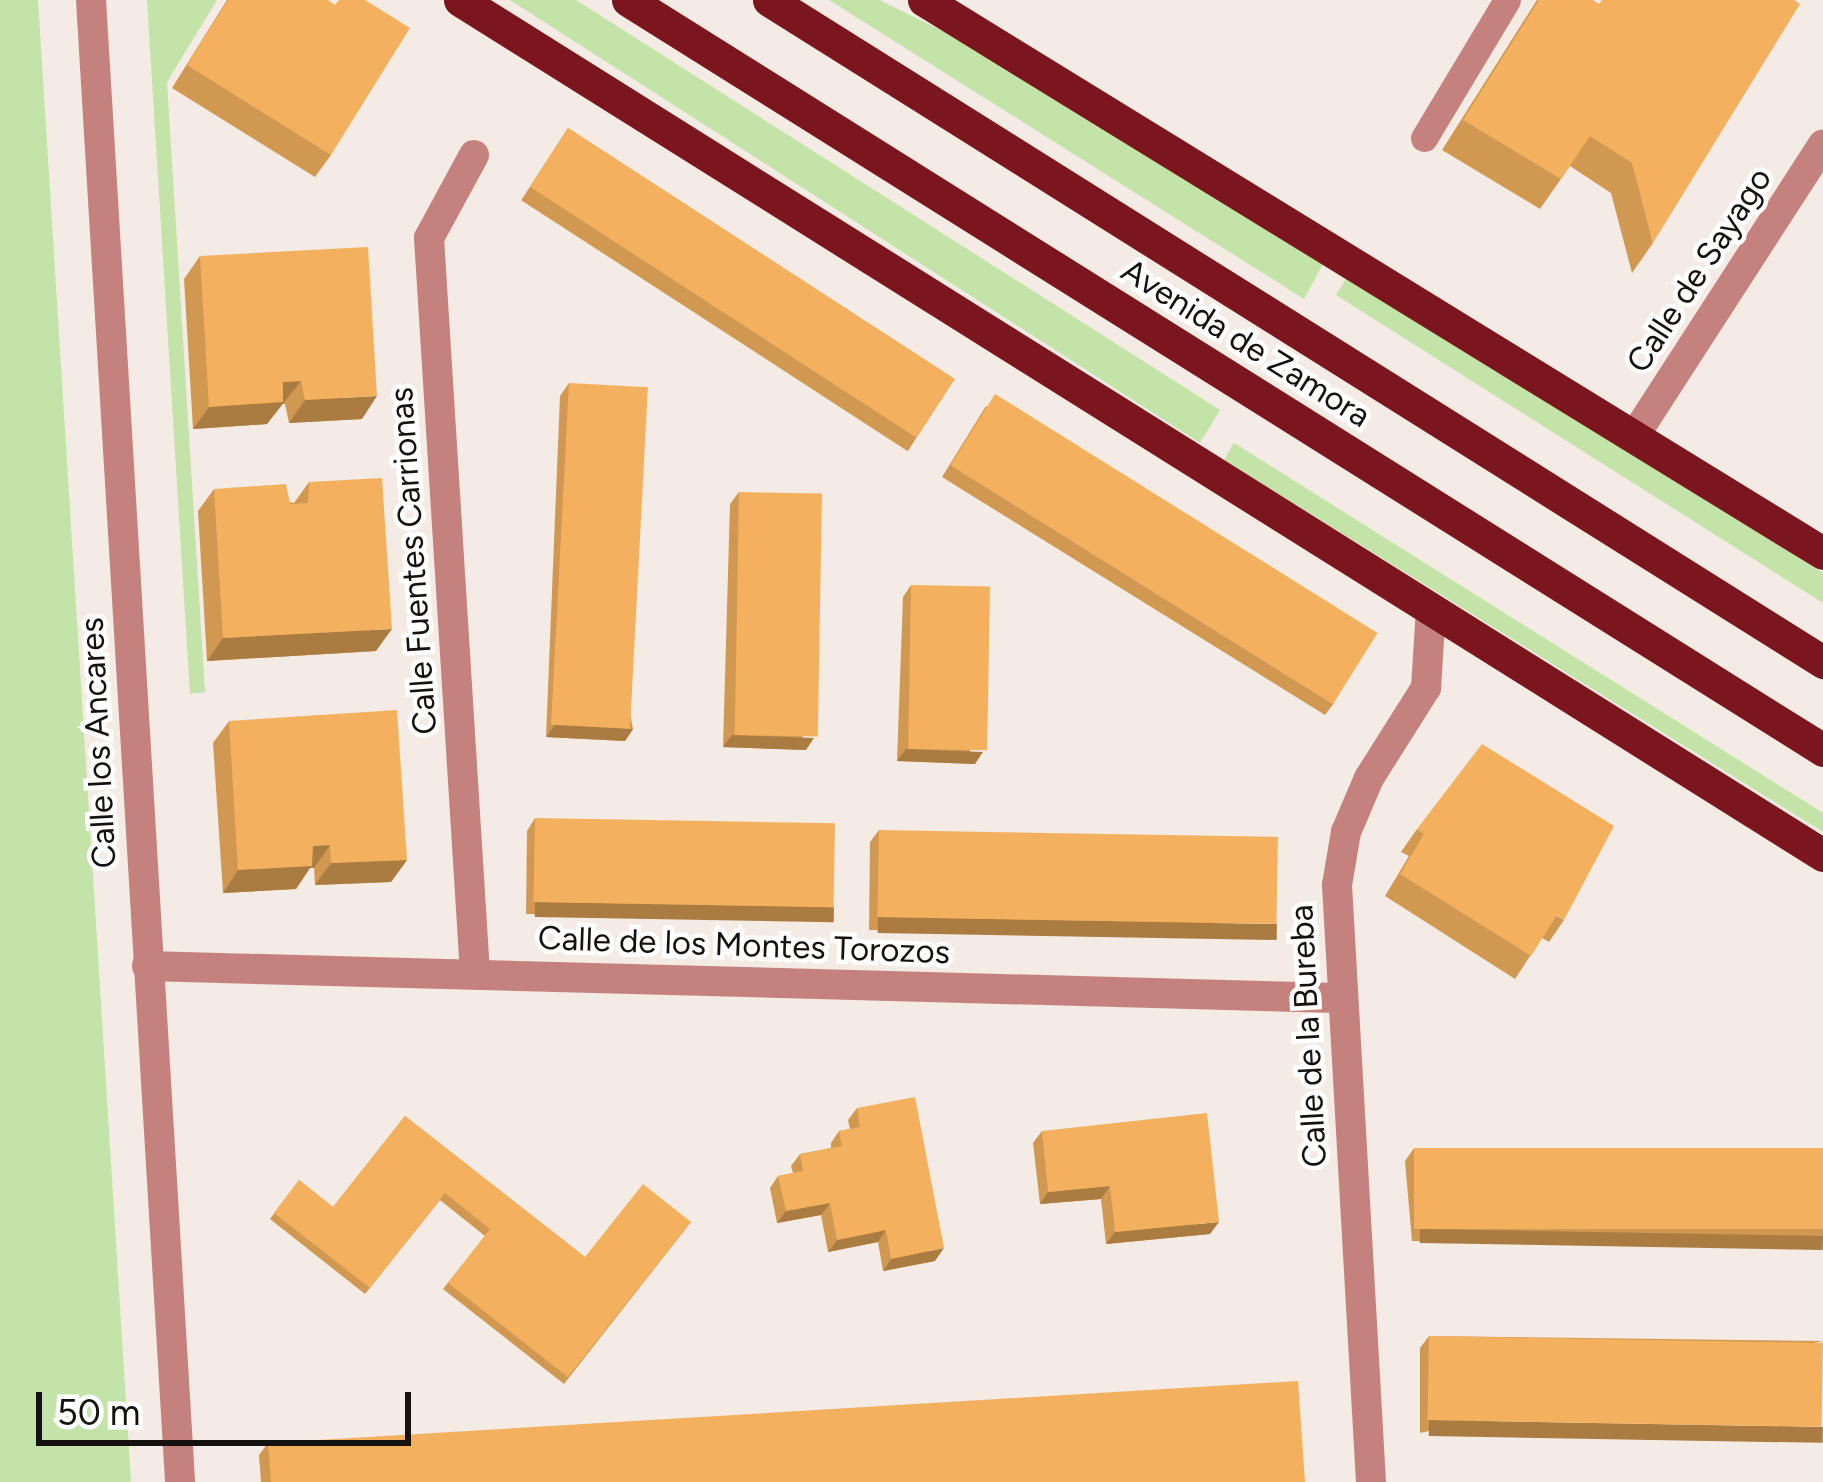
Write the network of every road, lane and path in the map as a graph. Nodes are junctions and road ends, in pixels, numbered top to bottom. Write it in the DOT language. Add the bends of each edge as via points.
graph roads {
  1 [pos="92,0"];
  2 [pos="460,0"];
  3 [pos="628,0"];
  4 [pos="769,0"];
  5 [pos="924,0"];
  6 [pos="1508,0"];
  7 [pos="1424,138"];
  8 [pos="1823,144"];
  9 [pos="474,155"];
  10 [pos="1635,435"];
  11 [pos="1823,553"];
  12 [pos="1431,609"];
  13 [pos="1823,662"];
  14 [pos="1823,750"];
  15 [pos="1823,855"];
  16 [pos="147,965"];
  17 [pos="475,974"];
  18 [pos="1339,998"];
  19 [pos="180,1482"];
  20 [pos="1371,1482"];
  1 -- 16 [label="street, Calle los Ancares"];
  2 -- 12 [label="highway"];
  3 -- 14 [label="highway, Avenida de Zamora"];
  4 -- 13 [label="highway, Avenida de Zamora"];
  5 -- 10 [label="highway"];
  6 -- 7 [label="lane"];
  8 -- 10 [label="street, Calle de Sayago"];
  9 -- 17 [label="street, Calle Fuentes Carrionas" via="429,238"];
  10 -- 11 [label="highway"];
  12 -- 15 [label="highway"];
  12 -- 18 [label="street, Calle de la Bureba" via="1426,688 1369,778 1346,832 1337,885"];
  16 -- 17 [label="street, Calle de los Montes Torozos"];
  16 -- 19 [label="street, Calle los Ancares"];
  17 -- 18 [label="street, Calle de los Montes Torozos"];
  18 -- 20 [label="street, Calle de la Bureba"];
}
